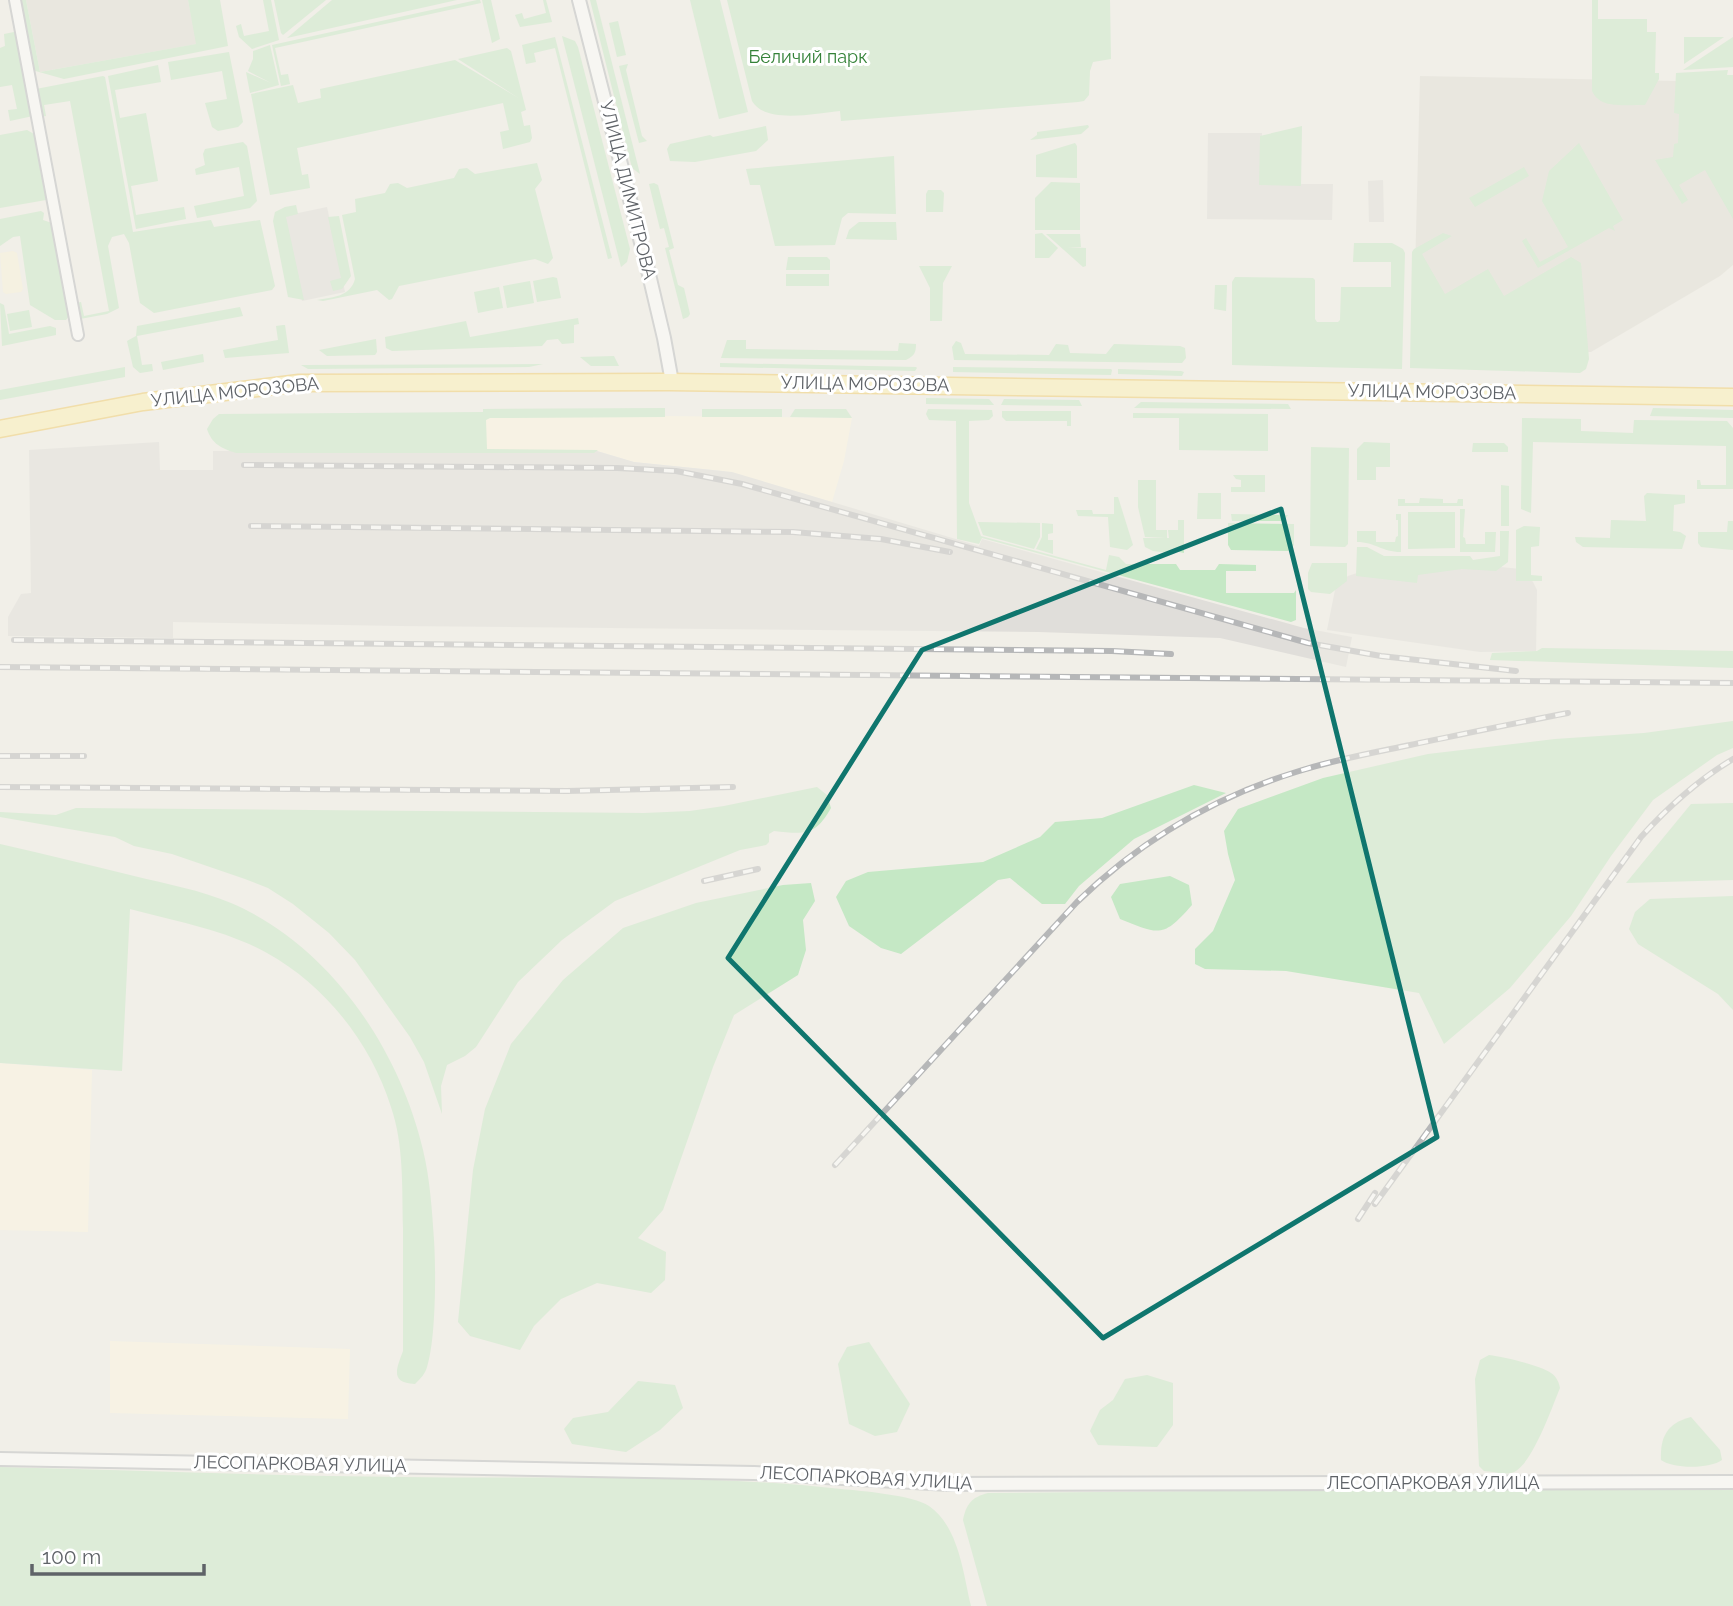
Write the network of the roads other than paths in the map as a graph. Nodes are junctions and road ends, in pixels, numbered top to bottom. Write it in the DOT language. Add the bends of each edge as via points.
graph roads {
  1 [pos="15,0"];
  2 [pos="579,0"];
  3 [pos="78,335"];
  4 [pos="672,382"];
  5 [pos="1733,397"];
  6 [pos="0,429"];
  7 [pos="0,1459"];
  8 [pos="1733,1482"];
  1 -- 3 [label="street"];
  2 -- 4 [label="street, УЛИЦА ДИМИТРОВА"];
  4 -- 5 [label="main road, УЛИЦА МОРОЗОВА"];
  4 -- 6 [label="main road, УЛИЦА МОРОЗОВА" via="299,383 143,402"];
  7 -- 8 [label="street, ЛЕСОПАРКОВАЯ УЛИЦА" via="754,1473 949,1483"];
}
